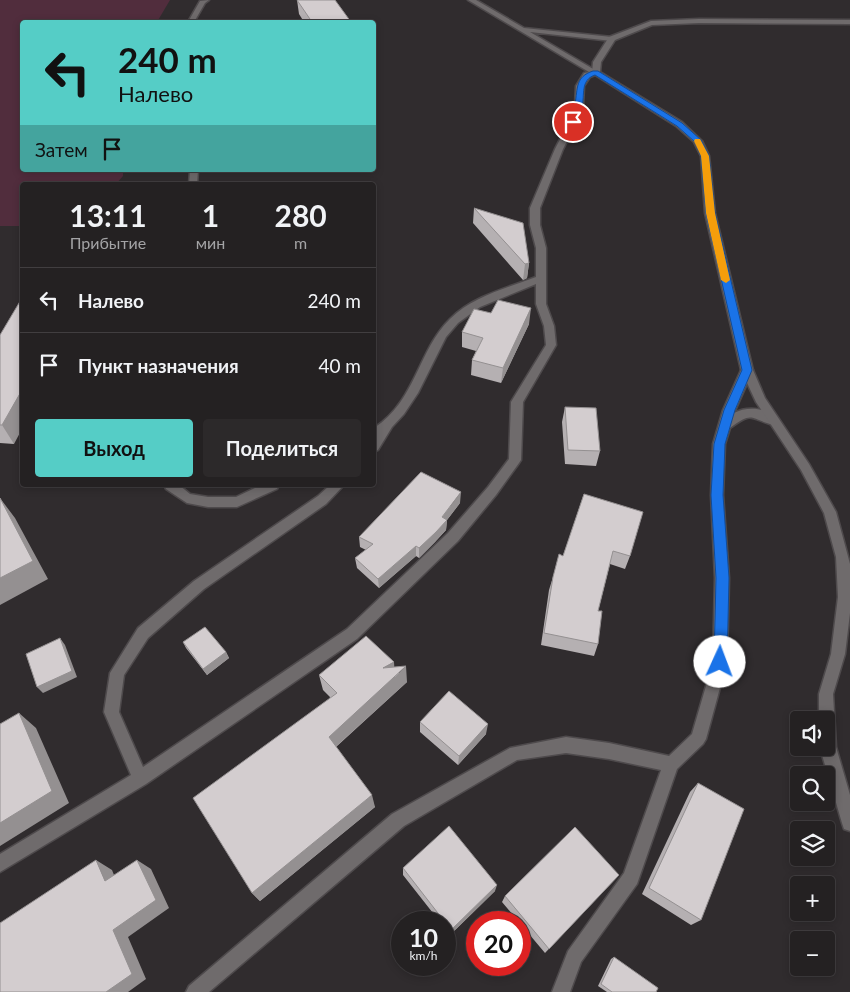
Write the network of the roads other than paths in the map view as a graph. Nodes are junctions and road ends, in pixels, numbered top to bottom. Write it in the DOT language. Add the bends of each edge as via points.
graph roads {
  1 [pos="206,0"];
  2 [pos="471,0"];
  3 [pos="192,20"];
  4 [pos="848,22"];
  5 [pos="520,28"];
  6 [pos="612,38"];
  7 [pos="596,73"];
  8 [pos="542,278"];
  9 [pos="747,370"];
  10 [pos="773,421"];
  11 [pos="724,426"];
  12 [pos="386,427"];
  13 [pos="376,433"];
  14 [pos="376,444"];
  15 [pos="173,487"];
  16 [pos="269,487"];
  17 [pos="336,487"];
  18 [pos="671,764"];
  19 [pos="140,778"];
  20 [pos="850,823"];
  21 [pos="0,864"];
  22 [pos="195,992"];
  23 [pos="561,992"];
  1 -- 3 [label="street"];
  2 -- 5 [label="street"];
  4 -- 6 [label="street" via="651,23"];
  5 -- 6 [label="street"];
  5 -- 7 [label="street"];
  6 -- 7 [label="street" via="597,62"];
  7 -- 8 [label="street" via="587,75 580,86 579,105 573,122 535,208"];
  7 -- 9 [label="street" via="679,124 698,141 705,156 710,213"];
  8 -- 12 [label="street" via="481,302 444,331 419,382"];
  8 -- 19 [label="street" via="541,304 551,344 517,402 515,460 492,491 453,537 352,634"];
  9 -- 10 [label="street"];
  9 -- 11 [label="street"];
  10 -- 11 [label="street" via="757,412 743,413"];
  10 -- 20 [label="street" via="805,467 830,512 843,557 845,597 838,654 826,694 828,747"];
  11 -- 18 [label="street" via="719,444 717,495 722,578 720,662 698,739"];
  12 -- 13 [label="street"];
  12 -- 14 [label="street"];
  15 -- 16 [label="street" via="187,498 237,502"];
  17 -- 19 [label="street" via="199,585 143,633 117,673 111,712"];
  18 -- 22 [label="street" via="566,745 515,753 398,820"];
  18 -- 23 [label="street" via="630,878 574,957"];
  19 -- 21 [label="street"];
}
